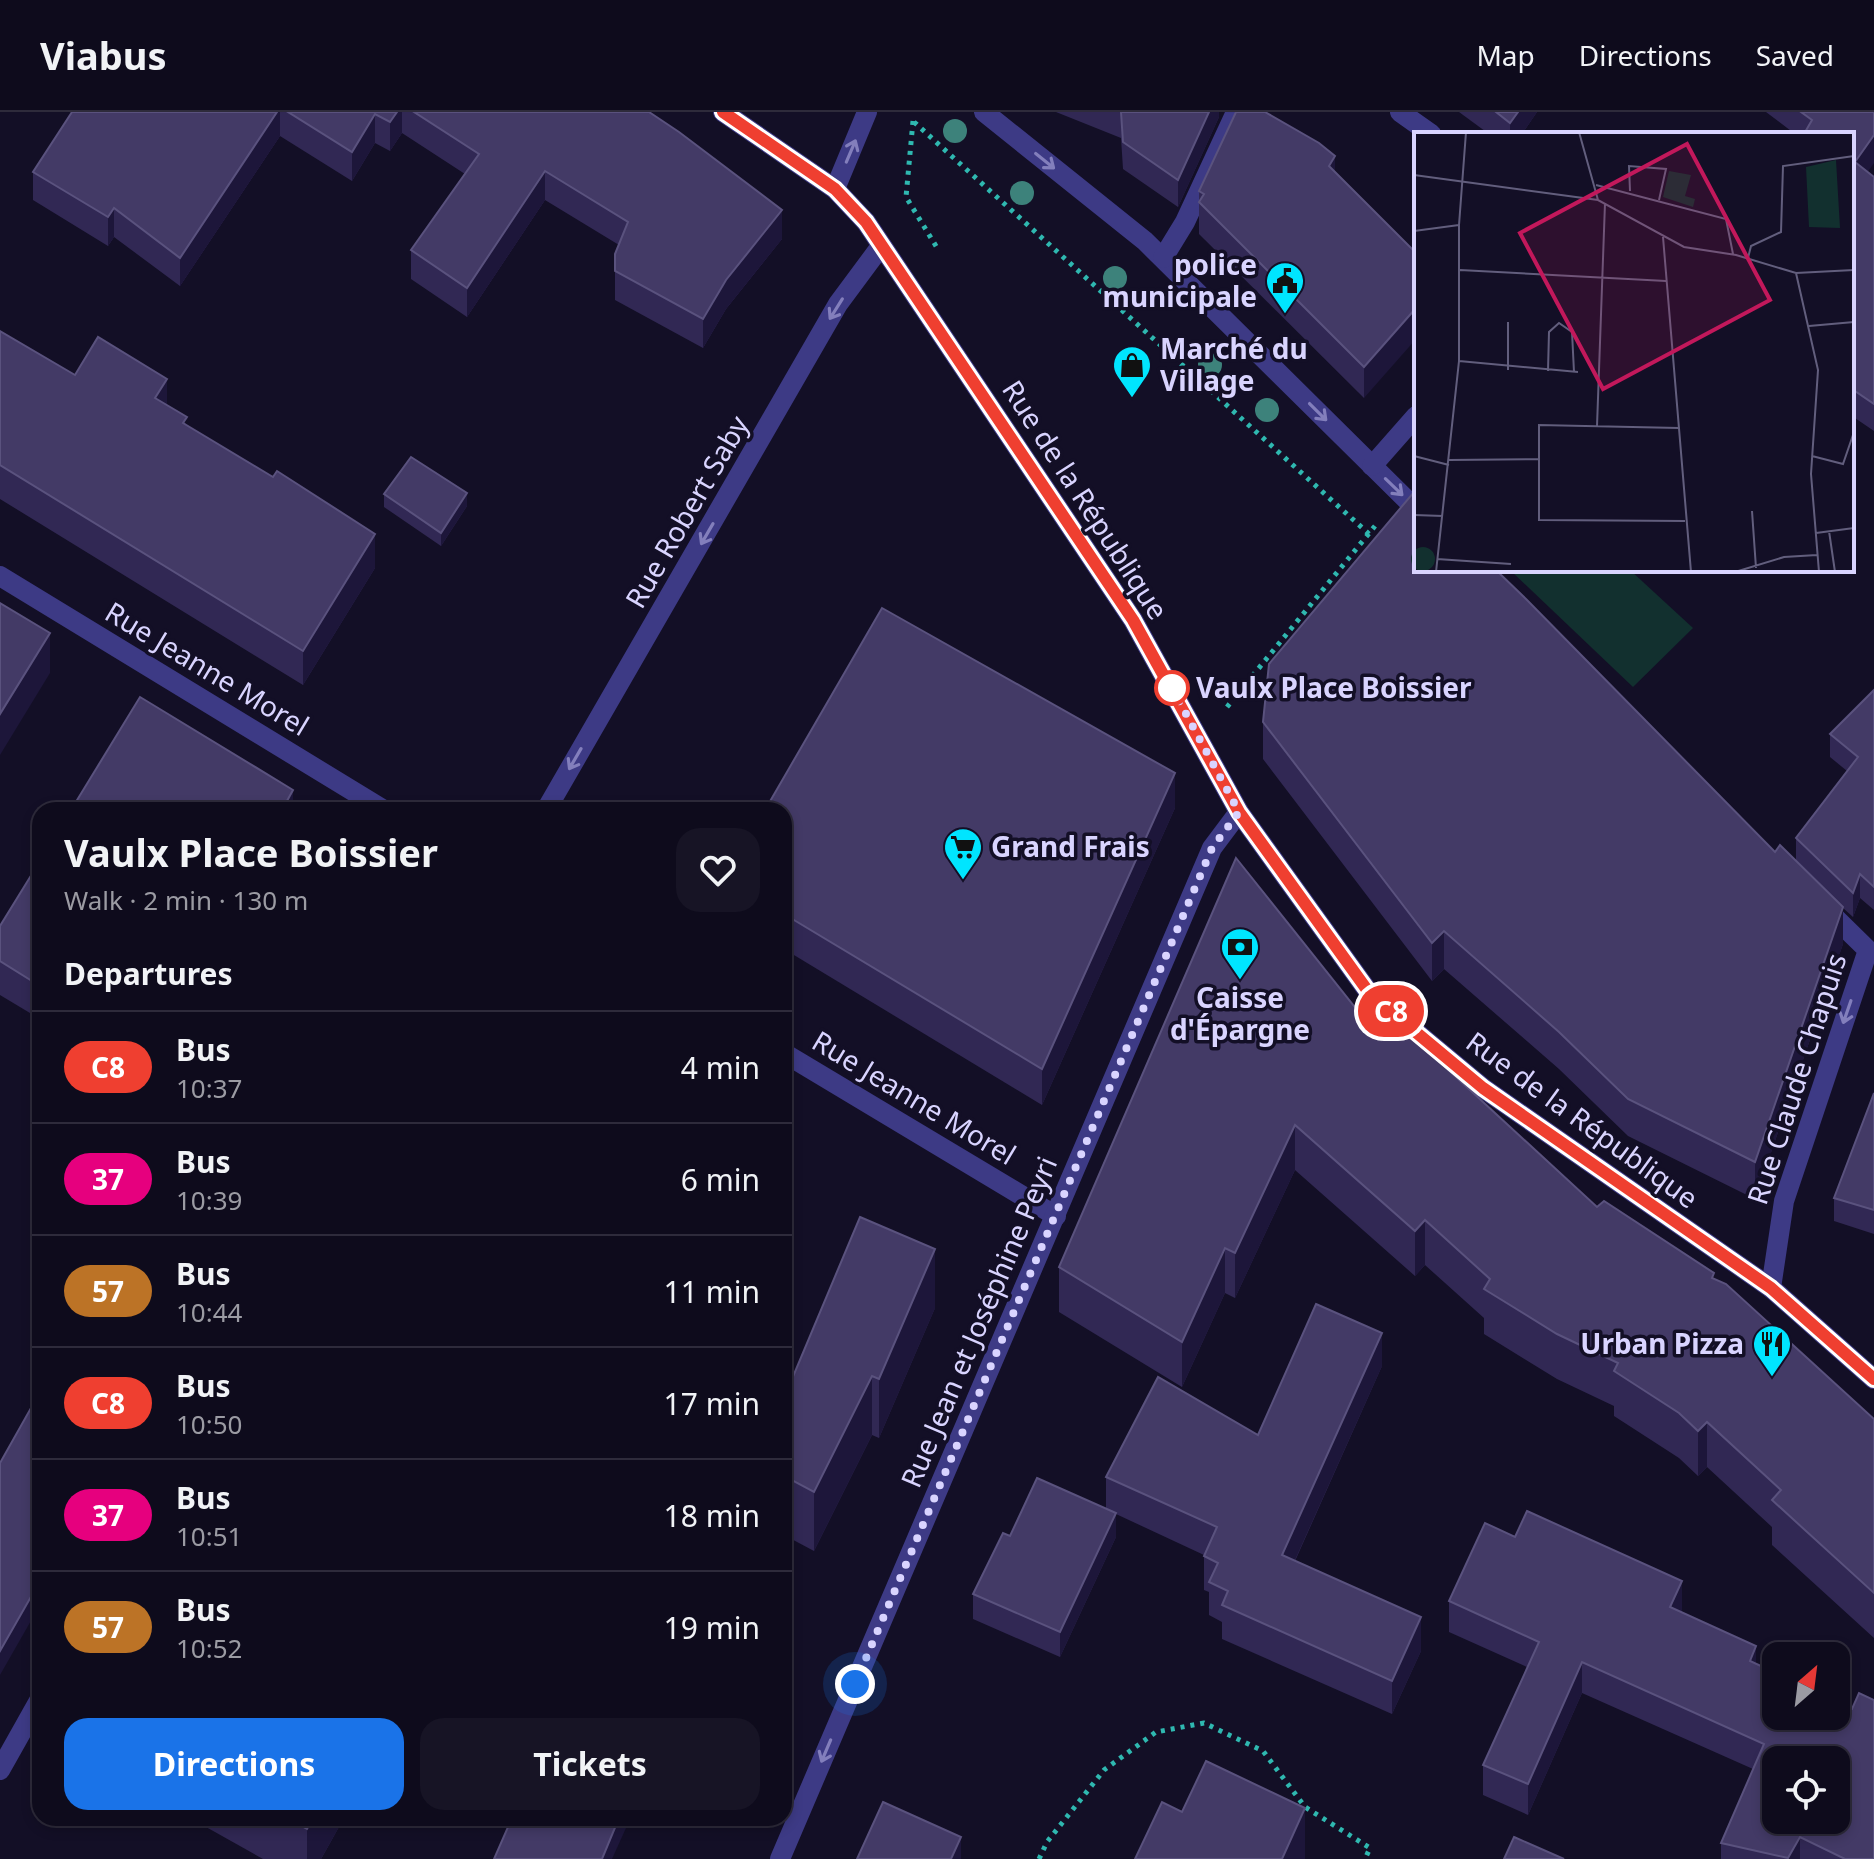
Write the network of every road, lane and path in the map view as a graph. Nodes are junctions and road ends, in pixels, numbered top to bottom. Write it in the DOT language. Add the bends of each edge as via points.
graph roads {
  1 [pos="723,112"];
  2 [pos="867,112"];
  3 [pos="984,112"];
  4 [pos="1236,112"];
  5 [pos="1400,112"];
  6 [pos="913,121"];
  7 [pos="1428,132"];
  8 [pos="835,189"];
  9 [pos="881,246"];
  10 [pos="1163,258"];
  11 [pos="1414,418"];
  12 [pos="1372,466"];
  13 [pos="1409,502"];
  14 [pos="1369,534"];
  15 [pos="0,576"];
  16 [pos="1226,709"];
  17 [pos="371,802"];
  18 [pos="551,802"];
  19 [pos="1239,812"];
  20 [pos="1813,896"];
  21 [pos="792,1058"];
  22 [pos="1056,1216"];
  23 [pos="1771,1288"];
  24 [pos="1874,1379"];
  25 [pos="32,1713"];
  26 [pos="0,1770"];
  27 [pos="780,1859"];
  28 [pos="1039,1859"];
  29 [pos="1365,1859"];
  1 -- 8 [label="street, Rue de la République"];
  8 -- 2 [label="street, one-way"];
  3 -- 10 [label="street, one-way"];
  4 -- 10 [label="street"];
  5 -- 7 [label="street"];
  6 -- 14 [label="path"];
  8 -- 9 [label="street, Rue de la République"];
  9 -- 18 [label="street, Rue Robert Saby, one-way" via="838,304"];
  9 -- 19 [label="street, Rue de la République" via="1133,620"];
  10 -- 12 [label="street, one-way"];
  11 -- 12 [label="street"];
  12 -- 13 [label="street, one-way"];
  13 -- 14 [label="path"];
  14 -- 16 [label="path"];
  15 -- 17 [label="street, Rue Jeanne Morel"];
  19 -- 22 [label="street, Rue Jean et Joséphine Peyri" via="1212,848"];
  19 -- 23 [label="street, Rue de la République" via="1370,994 1483,1088"];
  20 -- 23 [label="street, Rue Claude Chapuis, one-way" via="1868,950 1784,1201"];
  21 -- 22 [label="street, Rue Jeanne Morel"];
  22 -- 27 [label="street, Rue Jean et Joséphine Peyri, one-way"];
  23 -- 24 [label="street, Rue de la République"];
  25 -- 26 [label="street"];
  28 -- 29 [label="path" via="1104,1770 1156,1732 1204,1723 1263,1751 1305,1807 1370,1848"];
}
